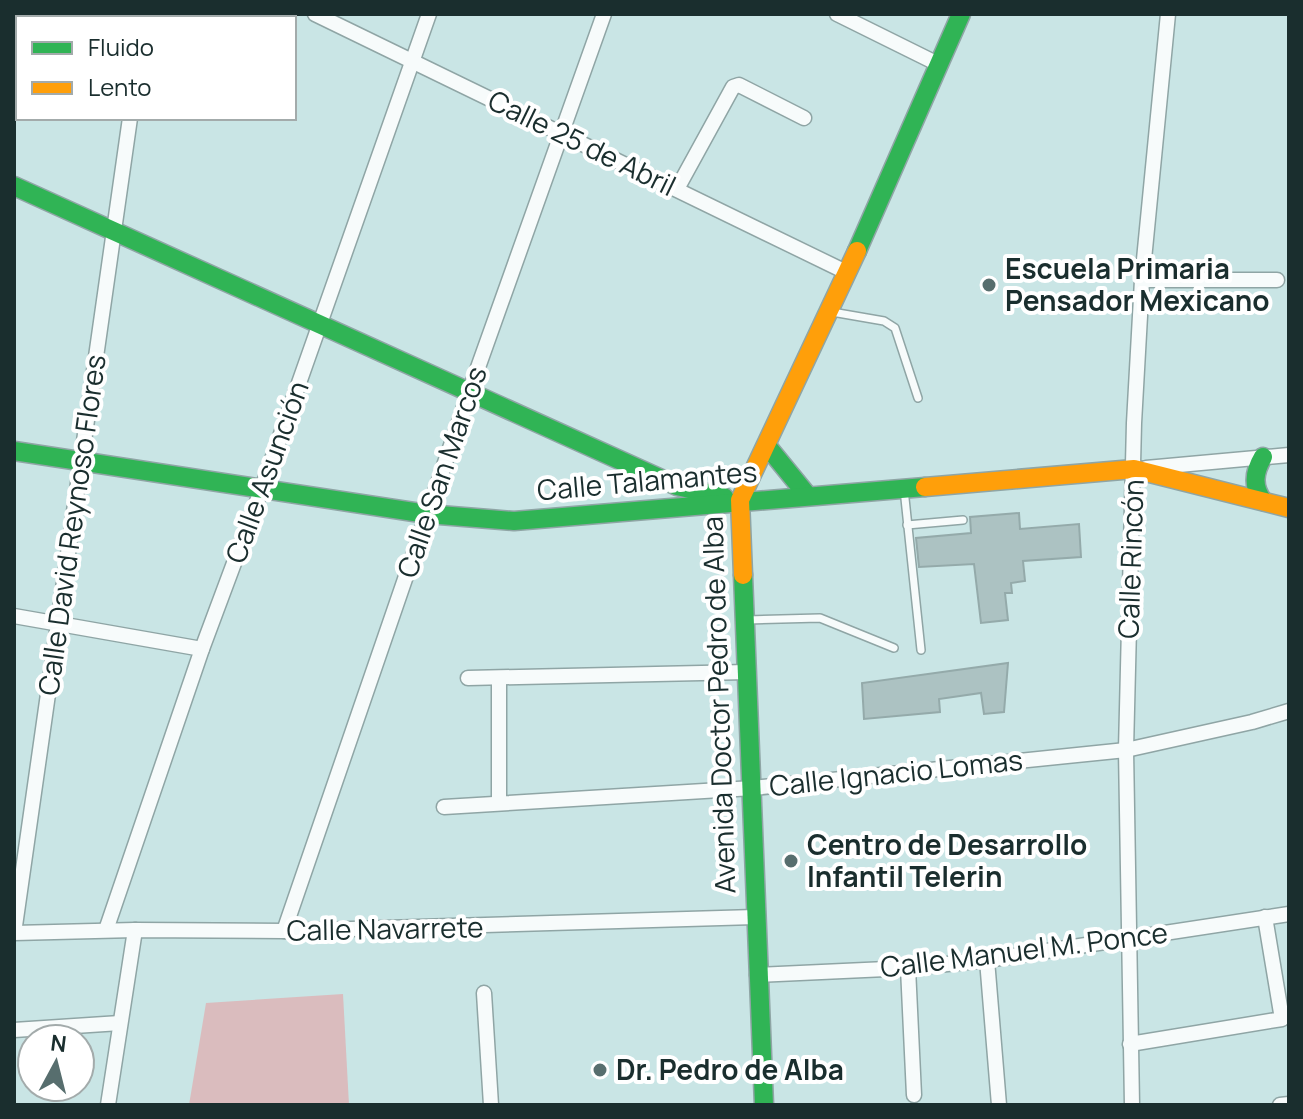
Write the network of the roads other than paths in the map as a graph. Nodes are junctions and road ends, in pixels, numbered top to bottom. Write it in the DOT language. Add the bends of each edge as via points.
graph roads {
  1 [pos="315,14"];
  2 [pos="429,14"];
  3 [pos="604,14"];
  4 [pos="837,14"];
  5 [pos="961,14"];
  6 [pos="1168,14"];
  7 [pos="412,61"];
  8 [pos="938,64"];
  9 [pos="804,118"];
  10 [pos="130,120"];
  11 [pos="561,133"];
  12 [pos="14,186"];
  13 [pos="677,189"];
  14 [pos="114,230"];
  15 [pos="848,273"];
  16 [pos="1142,280"];
  17 [pos="1277,280"];
  18 [pos="830,312"];
  19 [pos="319,323"];
  20 [pos="470,390"];
  21 [pos="918,398"];
  22 [pos="767,446"];
  23 [pos="14,451"];
  24 [pos="1289,455"];
  25 [pos="1263,457"];
  26 [pos="81,462"];
  27 [pos="1134,469"];
  28 [pos="677,486"];
  29 [pos="904,487"];
  30 [pos="262,488"];
  31 [pos="807,495"];
  32 [pos="740,500"];
  33 [pos="1263,501"];
  34 [pos="673,507"];
  35 [pos="1289,508"];
  36 [pos="427,514"];
  37 [pos="963,520"];
  38 [pos="907,525"];
  39 [pos="14,616"];
  40 [pos="745,620"];
  41 [pos="57,623"];
  42 [pos="894,648"];
  43 [pos="202,649"];
  44 [pos="921,650"];
  45 [pos="747,672"];
  46 [pos="468,678"];
  47 [pos="499,678"];
  48 [pos="1289,711"];
  49 [pos="1126,750"];
  50 [pos="753,788"];
  51 [pos="499,803"];
  52 [pos="444,807"];
  53 [pos="1289,914"];
  54 [pos="755,917"];
  55 [pos="1265,917"];
  56 [pos="106,930"];
  57 [pos="135,930"];
  58 [pos="284,931"];
  59 [pos="14,933"];
  60 [pos="1127,940"];
  61 [pos="987,960"];
  62 [pos="908,968"];
  63 [pos="757,975"];
  64 [pos="484,993"];
  65 [pos="120,1023"];
  66 [pos="14,1030"];
  67 [pos="1130,1044"];
  68 [pos="914,1095"];
  69 [pos="1289,1104"];
  70 [pos="108,1105"];
  71 [pos="491,1105"];
  72 [pos="764,1105"];
  73 [pos="999,1105"];
  74 [pos="1132,1105"];
  75 [pos="1280,1105"];
  1 -- 7 [label="street, Calle 25 de Abril"];
  2 -- 7 [label="street, Calle Asunción"];
  3 -- 11 [label="street, Calle San Marcos"];
  4 -- 8 [label="street"];
  5 -- 8 [label="street, Avenida Doctor Pedro de Alba"];
  6 -- 16 [label="street, Calle Rincón"];
  7 -- 11 [label="street, Calle 25 de Abril"];
  7 -- 19 [label="street, Calle Asunción"];
  8 -- 15 [label="street, Avenida Doctor Pedro de Alba"];
  9 -- 13 [label="street" via="739,85 733,87"];
  10 -- 14 [label="street, Calle David Reynoso Flores"];
  11 -- 13 [label="street, Calle 25 de Abril"];
  11 -- 20 [label="street, Calle San Marcos"];
  12 -- 14 [label="street"];
  13 -- 15 [label="street, Calle 25 de Abril"];
  14 -- 19 [label="street"];
  14 -- 26 [label="street, Calle David Reynoso Flores"];
  15 -- 18 [label="street, Avenida Doctor Pedro de Alba"];
  16 -- 17 [label="street"];
  16 -- 27 [label="street, Calle Rincón"];
  18 -- 21 [label="lane" via="884,321 895,328"];
  18 -- 22 [label="street, Avenida Doctor Pedro de Alba"];
  19 -- 20 [label="street"];
  19 -- 30 [label="street, Calle Asunción"];
  20 -- 28 [label="street"];
  20 -- 36 [label="street, Calle San Marcos"];
  22 -- 31 [label="street"];
  22 -- 32 [label="street, Avenida Doctor Pedro de Alba"];
  23 -- 26 [label="street, Calle Talamantes"];
  24 -- 25 [label="street, Calle Talamantes"];
  25 -- 27 [label="street, Calle Talamantes"];
  25 -- 33 [label="street" via="1254,481"];
  26 -- 30 [label="street, Calle Talamantes"];
  26 -- 41 [label="street, Calle David Reynoso Flores"];
  27 -- 29 [label="street, Calle Talamantes"];
  27 -- 33 [label="street"];
  27 -- 49 [label="street, Calle Rincón"];
  28 -- 32 [label="street"];
  28 -- 34 [label="street"];
  29 -- 31 [label="street, Calle Talamantes"];
  29 -- 38 [label="lane"];
  30 -- 36 [label="street, Calle Talamantes"];
  30 -- 43 [label="street, Calle Asunción"];
  31 -- 32 [label="street, Calle Talamantes"];
  32 -- 34 [label="street, Calle Talamantes"];
  32 -- 40 [label="street, Avenida Doctor Pedro de Alba"];
  33 -- 35 [label="street"];
  34 -- 36 [label="street, Calle Talamantes" via="514,521"];
  36 -- 58 [label="street, Calle San Marcos"];
  37 -- 38 [label="lane"];
  38 -- 44 [label="lane"];
  39 -- 41 [label="street"];
  40 -- 42 [label="lane" via="820,618"];
  40 -- 45 [label="street, Avenida Doctor Pedro de Alba"];
  41 -- 43 [label="street"];
  41 -- 59 [label="street, Calle David Reynoso Flores"];
  43 -- 56 [label="street, Calle Asunción"];
  45 -- 47 [label="street"];
  45 -- 50 [label="street, Avenida Doctor Pedro de Alba"];
  46 -- 47 [label="street"];
  47 -- 51 [label="street"];
  48 -- 49 [label="street, Calle Ignacio Lomas"];
  49 -- 50 [label="street, Calle Ignacio Lomas"];
  49 -- 60 [label="street, Calle Rincón"];
  50 -- 51 [label="street, Calle Ignacio Lomas"];
  50 -- 54 [label="street, Avenida Doctor Pedro de Alba"];
  51 -- 52 [label="street, Calle Ignacio Lomas"];
  53 -- 55 [label="street, Calle Manuel M. Ponce"];
  54 -- 58 [label="street, Calle Navarrete"];
  54 -- 63 [label="street, Avenida Doctor Pedro de Alba"];
  55 -- 60 [label="street, Calle Manuel M. Ponce"];
  55 -- 67 [label="street" via="1282,1019"];
  56 -- 57 [label="street, Calle Navarrete"];
  56 -- 59 [label="street, Calle Navarrete"];
  57 -- 58 [label="street, Calle Navarrete"];
  57 -- 65 [label="street"];
  60 -- 61 [label="street, Calle Manuel M. Ponce"];
  60 -- 67 [label="street, Calle Rincón"];
  61 -- 62 [label="street, Calle Manuel M. Ponce"];
  61 -- 73 [label="street"];
  62 -- 63 [label="street, Calle Manuel M. Ponce"];
  62 -- 68 [label="street"];
  63 -- 72 [label="street, Avenida Doctor Pedro de Alba"];
  64 -- 71 [label="street"];
  65 -- 66 [label="street"];
  65 -- 70 [label="street"];
  67 -- 74 [label="street, Calle Rincón"];
  69 -- 75 [label="street"];
}
